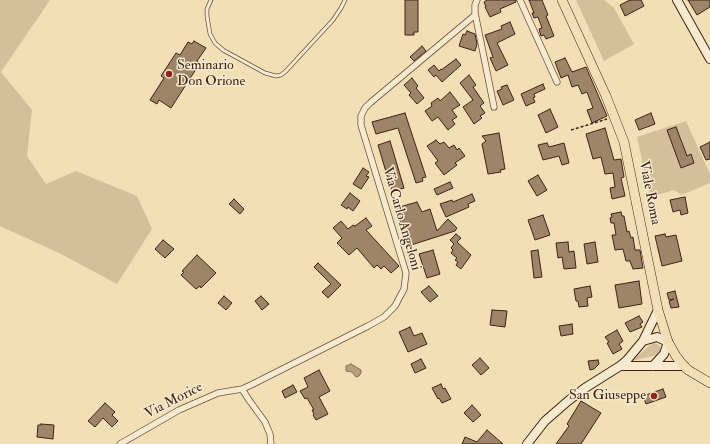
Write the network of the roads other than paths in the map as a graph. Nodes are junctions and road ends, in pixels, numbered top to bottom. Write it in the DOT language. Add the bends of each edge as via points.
graph roads {
  1 [pos="211,0"];
  2 [pos="345,0"];
  3 [pos="477,0"];
  4 [pos="520,0"];
  5 [pos="562,0"];
  6 [pos="677,0"];
  7 [pos="476,15"];
  8 [pos="710,59"];
  9 [pos="557,82"];
  10 [pos="494,107"];
  11 [pos="658,310"];
  12 [pos="643,341"];
  13 [pos="668,342"];
  14 [pos="620,366"];
  15 [pos="653,366"];
  16 [pos="684,366"];
  17 [pos="710,383"];
  18 [pos="242,389"];
  19 [pos="120,444"];
  20 [pos="271,444"];
  21 [pos="527,444"];
  1 -- 2 [label="lane" via="206,16 215,43 222,50 265,73 276,76 286,71 333,20"];
  3 -- 7 [label="street"];
  4 -- 9 [label="street"];
  5 -- 11 [label="main road, Viale Roma" via="615,117 628,158"];
  6 -- 8 [label="main road"];
  7 -- 10 [label="street"];
  7 -- 18 [label="street, Via Carlo Angeloni" via="364,108 361,116 361,125 406,273 406,284 398,301 390,312 374,324"];
  11 -- 12 [label="main road"];
  11 -- 13 [label="main road, Viale Roma"];
  12 -- 13 [label="main road" via="657,337"];
  12 -- 14 [label="main road"];
  13 -- 15 [label="main road" via="664,354"];
  13 -- 16 [label="main road, Viale Roma"];
  14 -- 15 [label="main road"];
  14 -- 21 [label="main road" via="568,401 545,421"];
  15 -- 16 [label="main road"];
  16 -- 17 [label="main road, Viale Roma"];
  18 -- 19 [label="street, Via Morice" via="218,393 188,406"];
  18 -- 20 [label="street" via="266,424"];
}
